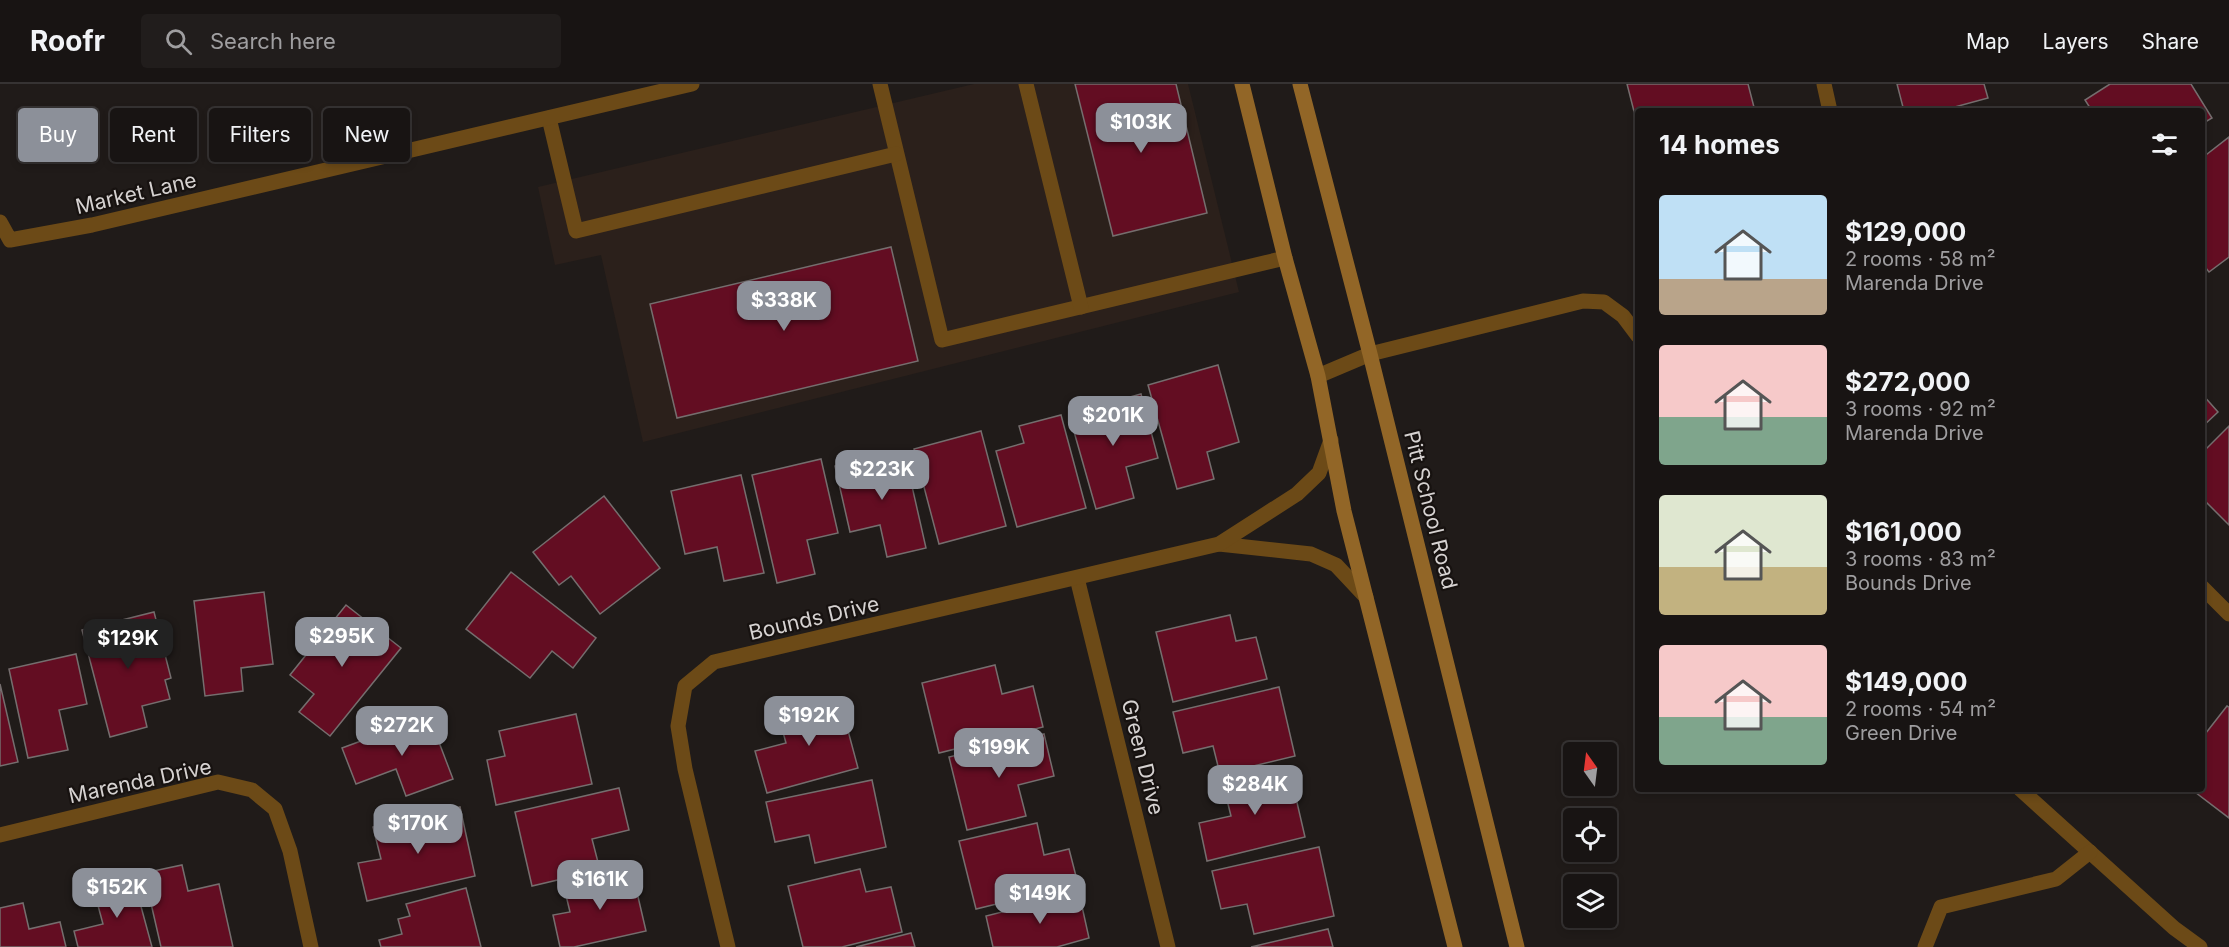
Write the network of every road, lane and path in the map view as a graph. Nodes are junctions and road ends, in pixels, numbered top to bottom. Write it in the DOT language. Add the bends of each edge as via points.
graph roads {
  1 [pos="880,84"];
  2 [pos="1026,84"];
  3 [pos="1242,84"];
  4 [pos="1300,84"];
  5 [pos="1824,84"];
  6 [pos="687,85"];
  7 [pos="1829,108"];
  8 [pos="549,118"];
  9 [pos="896,154"];
  10 [pos="0,222"];
  11 [pos="1285,258"];
  12 [pos="1081,307"];
  13 [pos="1635,332"];
  14 [pos="1370,354"];
  15 [pos="1318,376"];
  16 [pos="1330,440"];
  17 [pos="1219,544"];
  18 [pos="1077,578"];
  19 [pos="2205,590"];
  20 [pos="1366,597"];
  21 [pos="2229,614"];
  22 [pos="2023,792"];
  23 [pos="0,835"];
  24 [pos="2090,852"];
  25 [pos="311,947"];
  26 [pos="728,947"];
  27 [pos="1168,947"];
  28 [pos="1455,947"];
  29 [pos="1517,947"];
  30 [pos="1925,947"];
  31 [pos="2200,947"];
  1 -- 9 [label="street"];
  2 -- 12 [label="street"];
  3 -- 11 [label="main road"];
  4 -- 14 [label="main road, Pitt School Road"];
  5 -- 7 [label="street"];
  6 -- 8 [label="street, Market Lane"];
  8 -- 9 [label="street" via="576,231"];
  8 -- 10 [label="street, Market Lane" via="104,223 10,240"];
  9 -- 12 [label="street" via="942,340"];
  11 -- 12 [label="street"];
  11 -- 15 [label="main road"];
  13 -- 14 [label="street" via="1623,316 1604,302 1583,301"];
  14 -- 15 [label="street"];
  14 -- 29 [label="main road, Pitt School Road"];
  15 -- 16 [label="main road"];
  16 -- 17 [label="street, Bounds Drive" via="1319,474 1297,494"];
  16 -- 20 [label="main road"];
  17 -- 18 [label="street, Bounds Drive"];
  17 -- 20 [label="street, Bounds Drive" via="1311,554 1336,565"];
  18 -- 26 [label="street, Bounds Drive" via="714,662 685,686 678,726 683,758"];
  18 -- 27 [label="street, Green Drive"];
  19 -- 21 [label="street"];
  20 -- 28 [label="main road"];
  22 -- 24 [label="street"];
  23 -- 25 [label="street, Marenda Drive" via="218,782 252,790 275,809 290,851"];
  24 -- 30 [label="street" via="2056,879 1941,907"];
  24 -- 31 [label="street"];
}
